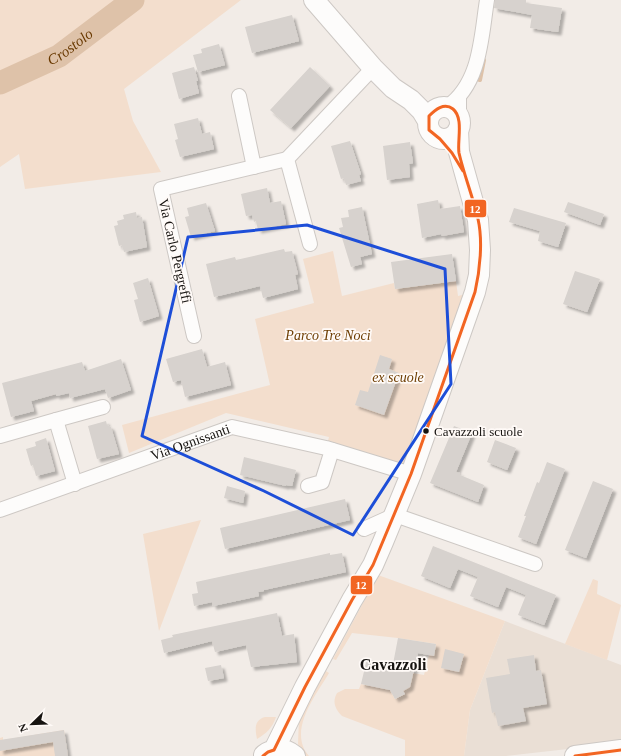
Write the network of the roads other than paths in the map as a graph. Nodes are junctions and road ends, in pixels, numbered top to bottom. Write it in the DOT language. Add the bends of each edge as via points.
graph roads {
  1 [pos="314,0"];
  2 [pos="487,0"];
  3 [pos="373,68"];
  4 [pos="239,96"];
  5 [pos="411,100"];
  6 [pos="453,112"];
  7 [pos="428,120"];
  8 [pos="440,139"];
  9 [pos="287,159"];
  10 [pos="254,167"];
  11 [pos="463,171"];
  12 [pos="310,244"];
  13 [pos="194,336"];
  14 [pos="103,407"];
  15 [pos="56,420"];
  16 [pos="0,436"];
  17 [pos="332,450"];
  18 [pos="411,474"];
  19 [pos="74,484"];
  20 [pos="308,486"];
  21 [pos="0,510"];
  22 [pos="395,515"];
  23 [pos="364,529"];
  24 [pos="535,564"];
  25 [pos="621,750"];
  26 [pos="280,753"];
  27 [pos="575,756"];
  1 -- 3 [label="street"];
  2 -- 6 [label="street" via="474,72"];
  3 -- 5 [label="street" via="393,88"];
  3 -- 9 [label="street"];
  4 -- 10 [label="street"];
  5 -- 6 [label="street"];
  5 -- 7 [label="street"];
  6 -- 7 [label="street" via="437,108 432,111"];
  6 -- 8 [label="street" via="451,138"];
  6 -- 11 [label="street"];
  7 -- 8 [label="street" via="432,134"];
  8 -- 11 [label="street"];
  9 -- 10 [label="street, Via Carlo Pergreffi"];
  9 -- 12 [label="street"];
  10 -- 13 [label="street, Via Carlo Pergreffi" via="161,189"];
  11 -- 18 [label="street" via="478,220 479,275"];
  14 -- 15 [label="street"];
  15 -- 16 [label="street"];
  15 -- 19 [label="street"];
  17 -- 18 [label="street, Via Ognissanti"];
  17 -- 19 [label="street, Via Ognissanti" via="232,427"];
  17 -- 20 [label="street" via="322,482"];
  18 -- 22 [label="street"];
  19 -- 21 [label="street, Via Ognissanti"];
  22 -- 23 [label="street"];
  22 -- 24 [label="street"];
  22 -- 26 [label="street" via="373,565 291,715"];
  25 -- 27 [label="street"];
}
